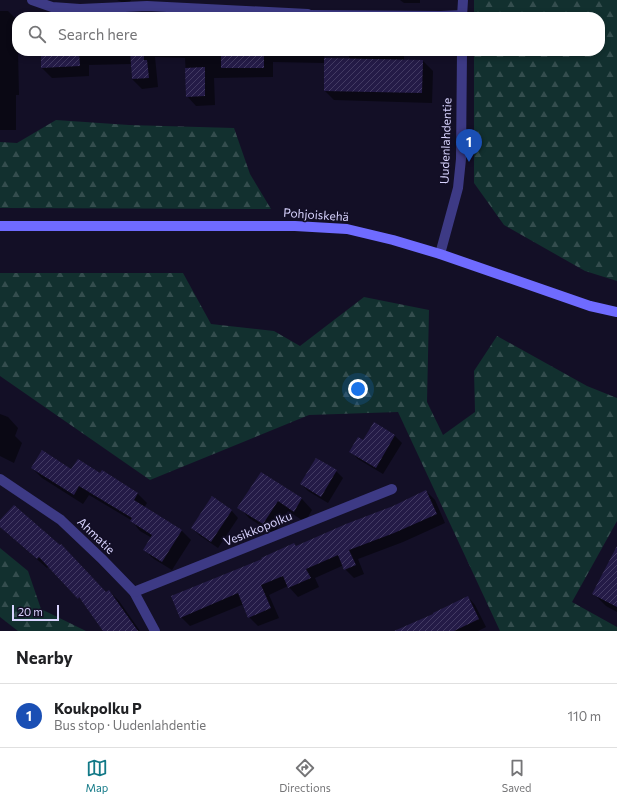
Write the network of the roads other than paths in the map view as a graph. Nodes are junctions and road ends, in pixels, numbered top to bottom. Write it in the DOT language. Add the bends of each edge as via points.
graph roads {
  1 [pos="32,0"];
  2 [pos="463,0"];
  3 [pos="148,3"];
  4 [pos="279,12"];
  5 [pos="462,12"];
  6 [pos="462,56"];
  7 [pos="0,226"];
  8 [pos="440,254"];
  9 [pos="617,312"];
  10 [pos="0,479"];
  11 [pos="392,489"];
  12 [pos="134,592"];
  13 [pos="156,631"];
  1 -- 3 [label="street" via="52,7 80,9"];
  2 -- 5 [label="street"];
  3 -- 4 [label="street"];
  6 -- 8 [label="street, Uudenlahdentie" via="458,188"];
  7 -- 8 [label="main road, Pohjoiskehä" via="302,226 346,229"];
  8 -- 9 [label="main road, Pohjoiskehä" via="590,306"];
  10 -- 12 [label="street, Ahmatie" via="61,520"];
  11 -- 12 [label="street, Vesikkopolku"];
  12 -- 13 [label="street, Ahmatie"];
}
